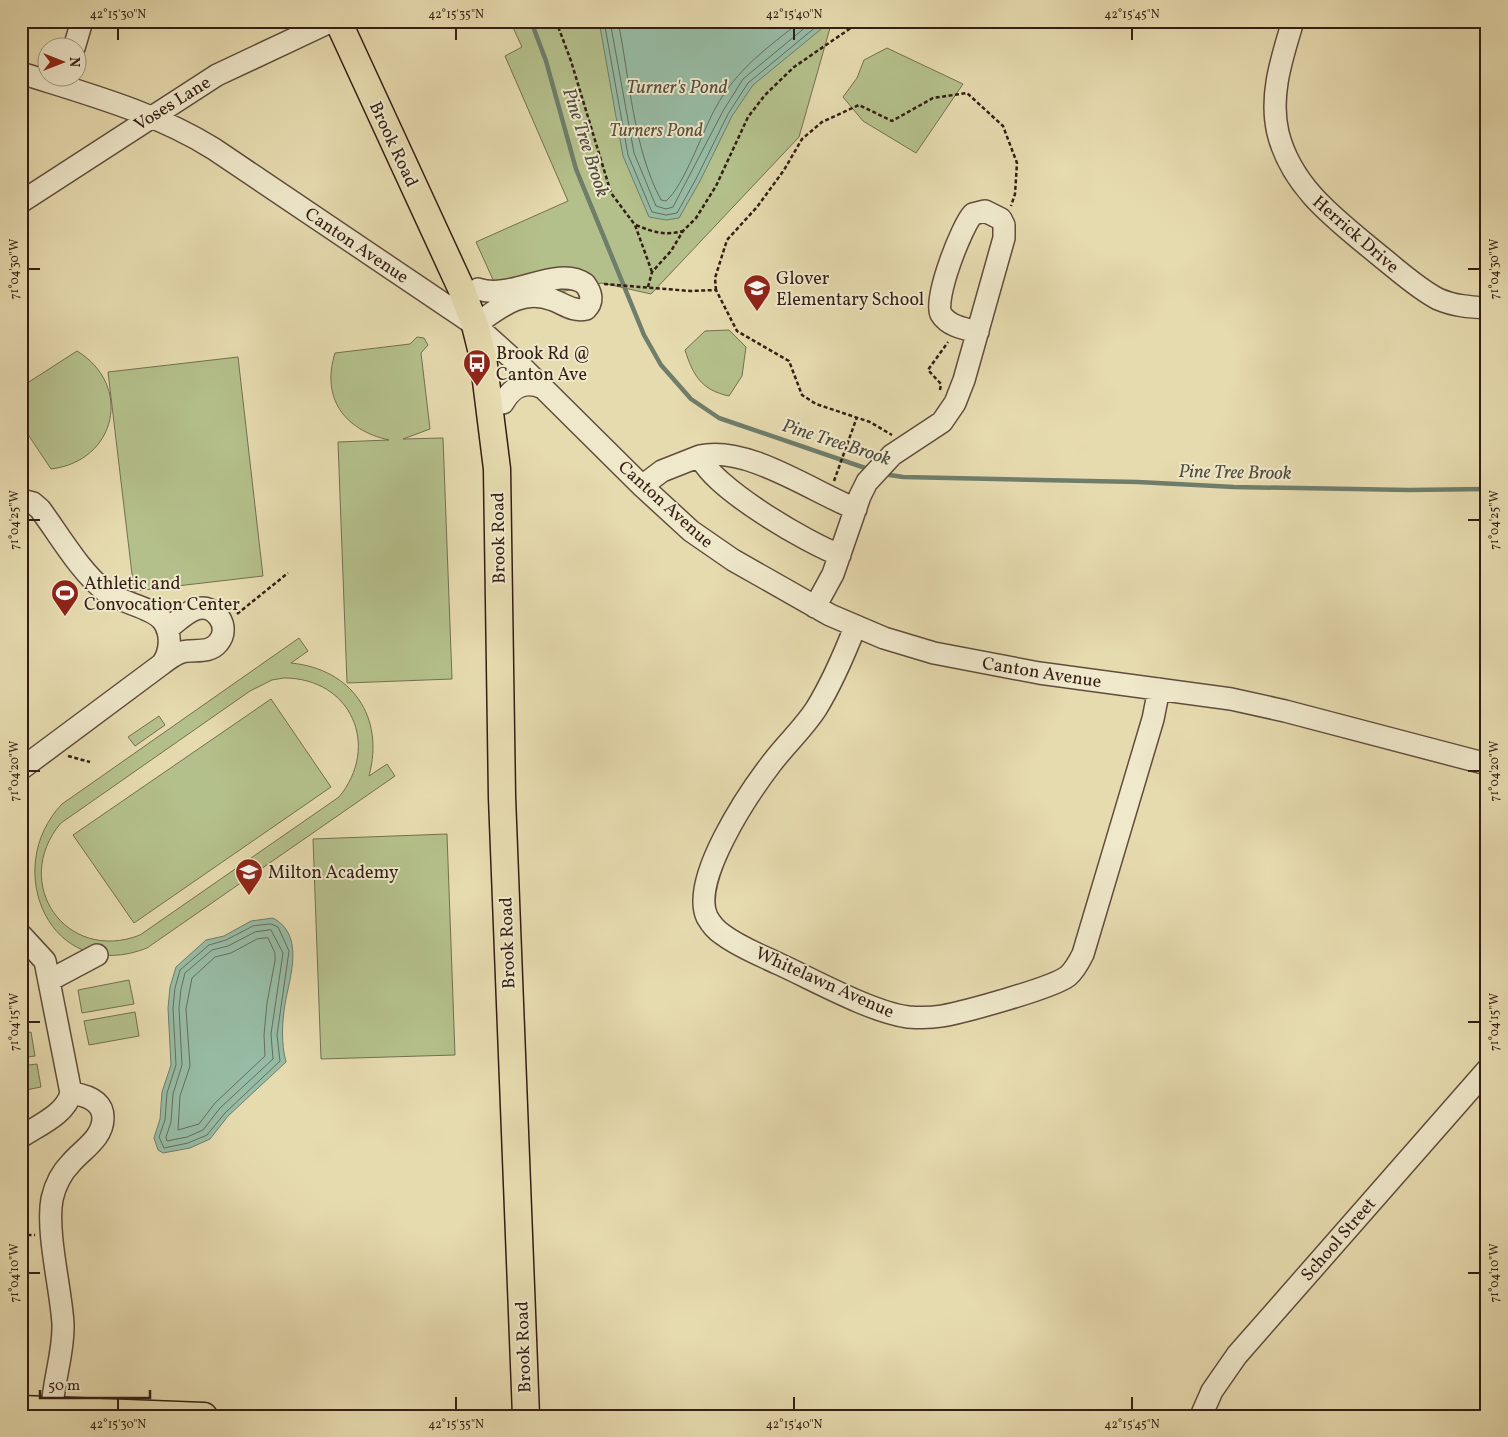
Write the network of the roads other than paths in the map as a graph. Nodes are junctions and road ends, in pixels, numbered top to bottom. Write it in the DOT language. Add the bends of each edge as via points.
graph roads {
  1 [pos="82,21"];
  2 [pos="332,21"];
  3 [pos="338,21"];
  4 [pos="356,21"];
  5 [pos="1292,21"];
  6 [pos="77,38"];
  7 [pos="21,73"];
  8 [pos="38,77"];
  9 [pos="79,88"];
  10 [pos="152,116"];
  11 [pos="21,202"];
  12 [pos="478,289"];
  13 [pos="1487,308"];
  14 [pos="482,320"];
  15 [pos="978,332"];
  16 [pos="495,341"];
  17 [pos="544,388"];
  18 [pos="503,402"];
  19 [pos="700,456"];
  20 [pos="496,469"];
  21 [pos="642,486"];
  22 [pos="21,500"];
  23 [pos="856,509"];
  24 [pos="840,556"];
  25 [pos="815,607"];
  26 [pos="855,627"];
  27 [pos="167,629"];
  28 [pos="162,664"];
  29 [pos="1159,689"];
  30 [pos="1487,764"];
  31 [pos="21,769"];
  32 [pos="21,935"];
  33 [pos="97,955"];
  34 [pos="50,980"];
  35 [pos="1487,1070"];
  36 [pos="71,1092"];
  37 [pos="21,1136"];
  38 [pos="21,1409"];
  39 [pos="52,1410"];
  40 [pos="204,1416"];
  41 [pos="526,1416"];
  42 [pos="1201,1416"];
  1 -- 6 [label="street"];
  2 -- 10 [label="street, Voses Lane" via="228,69"];
  3 -- 14 [label="main road, Brook Road" via="461,288"];
  4 -- 12 [label="main road, Brook Road"];
  5 -- 13 [label="street, Herrick Drive" via="1278,76 1274,109 1281,144 1298,178 1325,211 1416,286 1440,300"];
  7 -- 8 [label="street, Canton Avenue"];
  9 -- 10 [label="street, Canton Avenue"];
  10 -- 11 [label="street, Voses Lane"];
  10 -- 14 [label="street, Canton Avenue" via="214,149"];
  12 -- 14 [label="main road, Brook Road"];
  12 -- 14 [label="street" via="496,292 570,278 585,284 591,294 589,305 580,310 546,298 530,297 508,302"];
  14 -- 16 [label="main road, Brook Road"];
  14 -- 20 [label="main road, Brook Road"];
  15 -- 15 [label="street" via="1005,230 1001,219 985,211 973,214 965,224 938,305 942,317"];
  15 -- 23 [label="street" via="964,380 949,413 932,430 885,462 868,482"];
  16 -- 17 [label="street, Canton Avenue"];
  16 -- 18 [label="main road, Brook Road"];
  17 -- 18 [label="street" via="522,385 511,391"];
  17 -- 21 [label="street, Canton Avenue"];
  18 -- 20 [label="main road, Brook Road"];
  19 -- 21 [label="street" via="662,470"];
  19 -- 23 [label="street" via="723,453 739,457 782,473"];
  19 -- 24 [label="street" via="709,470 742,498"];
  20 -- 41 [label="main road, Brook Road" via="502,797"];
  21 -- 25 [label="street, Canton Avenue" via="707,543"];
  22 -- 27 [label="street" via="40,509 103,590 156,615"];
  23 -- 24 [label="street"];
  24 -- 25 [label="street" via="830,583"];
  25 -- 26 [label="street, Canton Avenue"];
  26 -- 29 [label="street, Canton Avenue" via="952,657 1039,673"];
  26 -- 29 [label="street, Whitelawn Avenue" via="833,680 816,709 772,763 733,821 710,869 703,901 712,925 728,938 831,988 907,1017 955,1013 1052,984 1075,969 1080,962 1153,719"];
  27 -- 28 [label="street" via="169,645"];
  27 -- 28 [label="street" via="201,608 214,612 223,625 222,636 214,647 180,653"];
  28 -- 31 [label="street"];
  29 -- 30 [label="street, Canton Avenue" via="1266,706"];
  32 -- 34 [label="street" via="42,955"];
  33 -- 34 [label="street"];
  34 -- 36 [label="street"];
  35 -- 42 [label="street, School Street" via="1236,1355 1212,1391"];
  36 -- 37 [label="street" via="66,1106"];
  36 -- 39 [label="street" via="94,1100 102,1110 103,1118 99,1133 64,1171 54,1190 51,1223 63,1325"];
  38 -- 39 [label="main road"];
  39 -- 40 [label="main road"];
}
